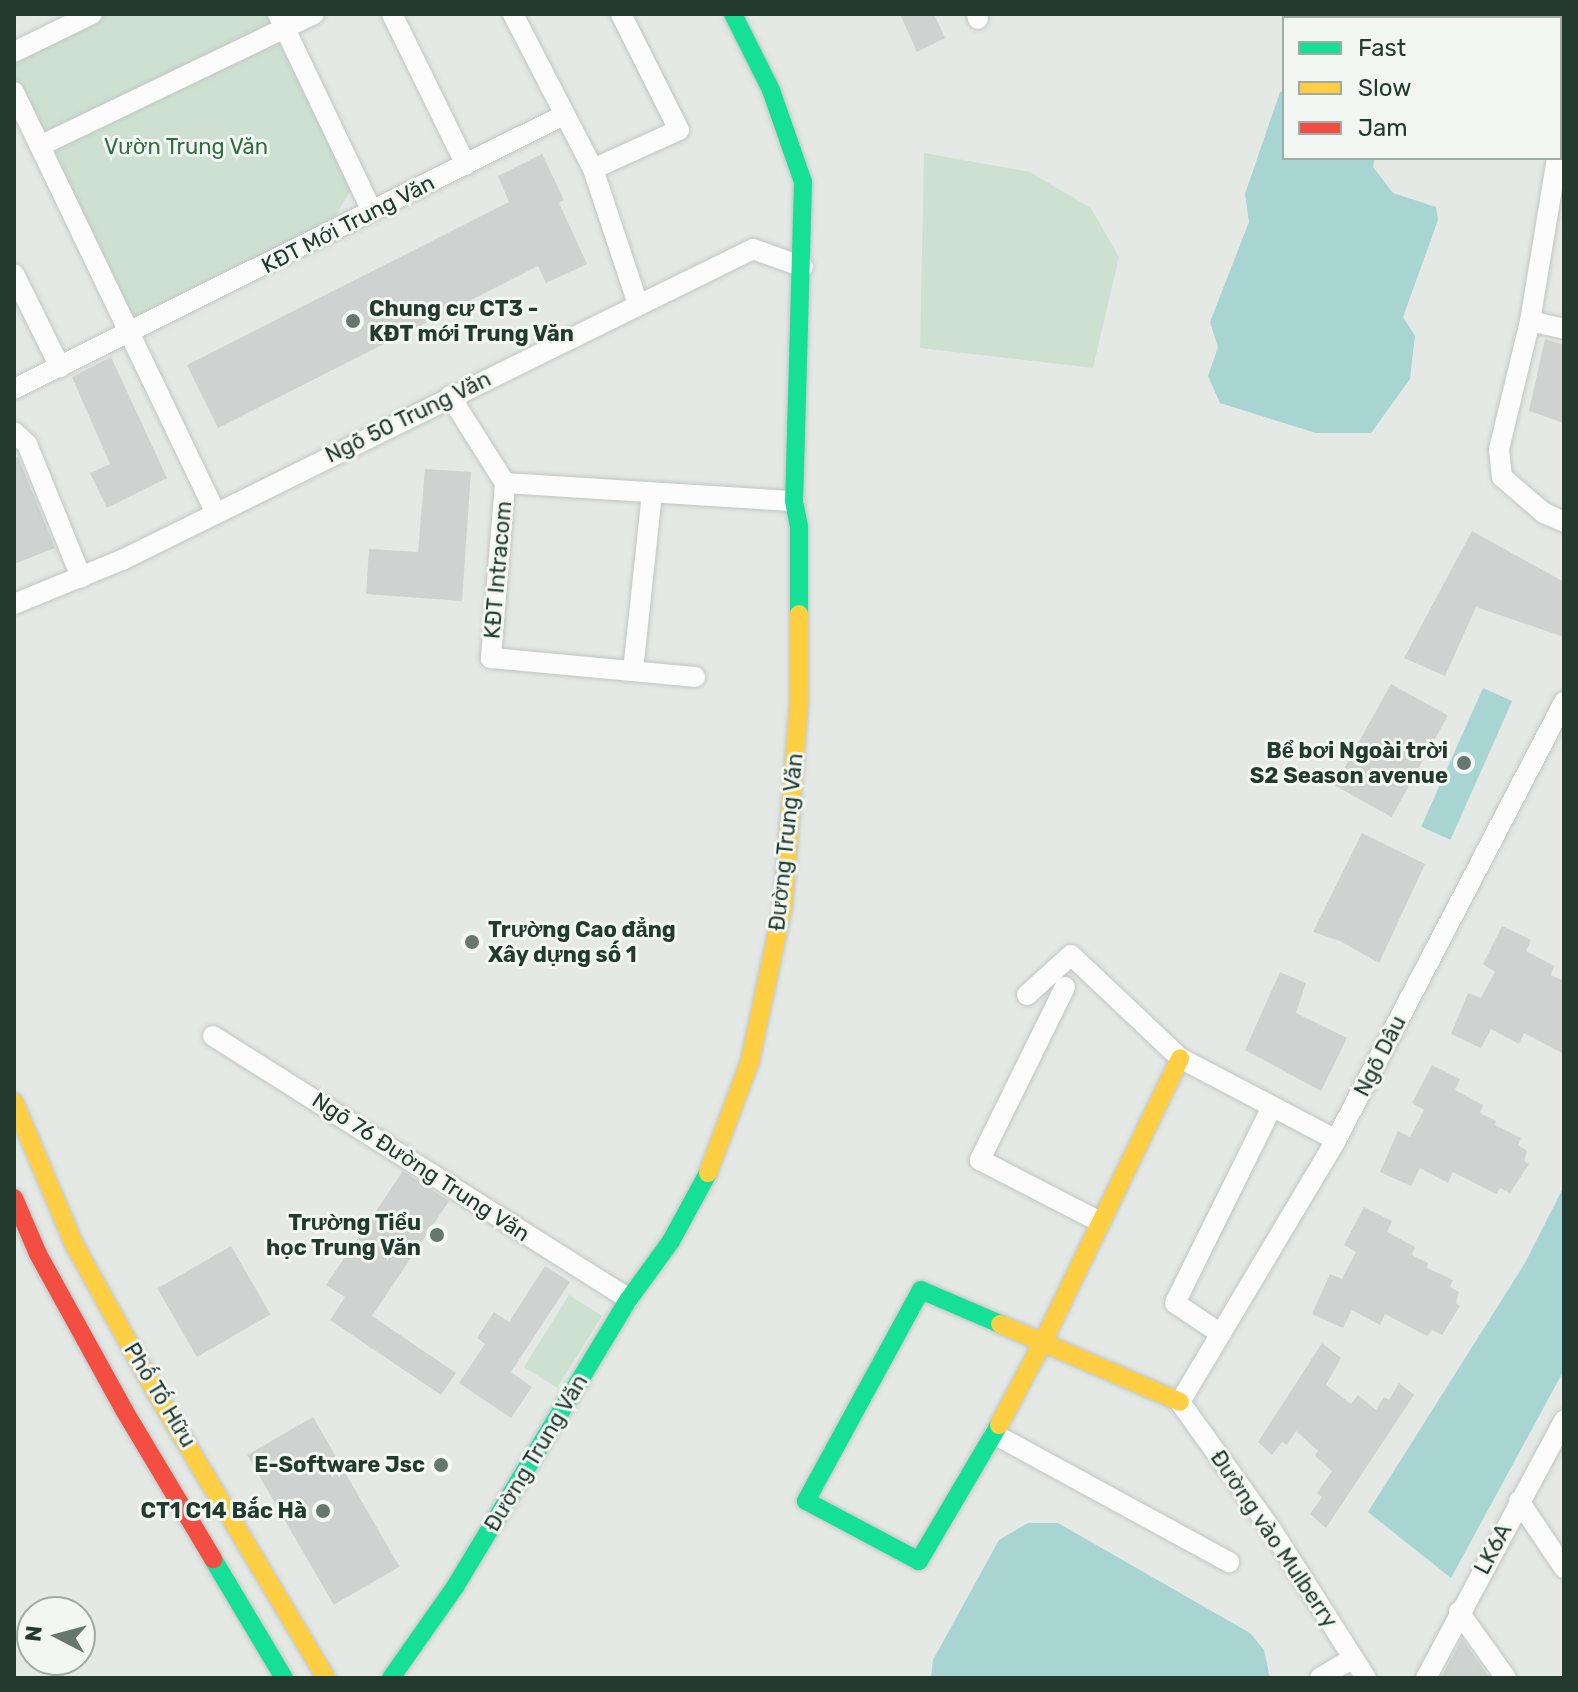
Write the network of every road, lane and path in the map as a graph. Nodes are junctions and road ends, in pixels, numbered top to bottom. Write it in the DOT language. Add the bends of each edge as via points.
graph roads {
  1 [pos="92,14"];
  2 [pos="314,14"];
  3 [pos="392,14"];
  4 [pos="513,14"];
  5 [pos="621,14"];
  6 [pos="733,14"];
  7 [pos="281,21"];
  8 [pos="14,52"];
  9 [pos="14,92"];
  10 [pos="564,115"];
  11 [pos="40,146"];
  12 [pos="1557,160"];
  13 [pos="466,165"];
  14 [pos="593,169"];
  15 [pos="372,211"];
  16 [pos="803,267"];
  17 [pos="14,274"];
  18 [pos="638,304"];
  19 [pos="1530,321"];
  20 [pos="1564,329"];
  21 [pos="130,331"];
  22 [pos="60,367"];
  23 [pos="14,389"];
  24 [pos="450,396"];
  25 [pos="14,432"];
  26 [pos="505,483"];
  27 [pos="652,493"];
  28 [pos="794,501"];
  29 [pos="215,512"];
  30 [pos="1564,522"];
  31 [pos="81,577"];
  32 [pos="14,604"];
  33 [pos="633,671"];
  34 [pos="695,677"];
  35 [pos="1564,702"];
  36 [pos="1065,987"];
  37 [pos="1027,995"];
  38 [pos="213,1036"];
  39 [pos="1180,1058"];
  40 [pos="14,1102"];
  41 [pos="1271,1109"];
  42 [pos="19,1130"];
  43 [pos="1336,1140"];
  44 [pos="14,1198"];
  45 [pos="1100,1222"];
  46 [pos="629,1299"];
  47 [pos="1221,1334"];
  48 [pos="1043,1342"];
  49 [pos="155,1391"];
  50 [pos="1180,1402"];
  51 [pos="124,1410"];
  52 [pos="1564,1421"];
  53 [pos="994,1434"];
  54 [pos="1519,1501"];
  55 [pos="1229,1562"];
  56 [pos="1564,1568"];
  57 [pos="1459,1612"];
  58 [pos="1353,1658"];
  59 [pos="284,1678"];
  60 [pos="326,1678"];
  61 [pos="391,1678"];
  62 [pos="1320,1678"];
  63 [pos="1366,1678"];
  64 [pos="1426,1678"];
  65 [pos="1506,1678"];
  1 -- 8 [label="street"];
  2 -- 7 [label="street"];
  3 -- 13 [label="street"];
  4 -- 10 [label="street"];
  5 -- 14 [label="street" via="679,130"];
  6 -- 16 [label="street, Đường Trung Văn" via="771,90 803,182"];
  7 -- 11 [label="street"];
  7 -- 15 [label="street"];
  9 -- 11 [label="street"];
  10 -- 13 [label="street, KĐT Mới Trung Văn"];
  10 -- 14 [label="street"];
  11 -- 21 [label="street"];
  12 -- 19 [label="street"];
  13 -- 15 [label="street, KĐT Mới Trung Văn"];
  14 -- 18 [label="street"];
  15 -- 21 [label="street, KĐT Mới Trung Văn"];
  16 -- 18 [label="street, Ngõ 50 Trung Văn" via="753,249"];
  16 -- 28 [label="street, Đường Trung Văn"];
  17 -- 22 [label="street"];
  18 -- 24 [label="street, Ngõ 50 Trung Văn"];
  19 -- 20 [label="street"];
  19 -- 30 [label="street" via="1499,449 1502,477 1544,513"];
  21 -- 22 [label="street, KĐT Mới Trung Văn"];
  21 -- 29 [label="street"];
  22 -- 23 [label="street, KĐT Mới Trung Văn"];
  24 -- 26 [label="street, KĐT Intracom"];
  24 -- 29 [label="street, Ngõ 50 Trung Văn"];
  25 -- 31 [label="street" via="27,444"];
  26 -- 27 [label="street, KĐT Intracom"];
  26 -- 33 [label="street, KĐT Intracom" via="491,658"];
  27 -- 28 [label="street, KĐT Intracom"];
  27 -- 33 [label="street"];
  28 -- 46 [label="street, Đường Trung Văn" via="799,527 799,702 783,906 765,1000 750,1061 703,1187"];
  29 -- 31 [label="street, Ngõ 50 Trung Văn"];
  31 -- 32 [label="street, Ngõ 50 Trung Văn"];
  33 -- 34 [label="street, KĐT Intracom"];
  35 -- 43 [label="street, Ngõ Dâu"];
  36 -- 45 [label="street" via="980,1160"];
  37 -- 39 [label="street" via="1071,955"];
  38 -- 46 [label="street, Ngõ 76 Đường Trung Văn"];
  39 -- 41 [label="street"];
  39 -- 45 [label="street"];
  40 -- 42 [label="street, Phố Tố Hữu"];
  41 -- 43 [label="street"];
  41 -- 47 [label="street" via="1175,1303"];
  42 -- 49 [label="street, Phố Tố Hữu"];
  43 -- 47 [label="street, Ngõ Dâu"];
  44 -- 51 [label="street, Phố Tố Hữu" via="38,1254"];
  45 -- 48 [label="street"];
  46 -- 61 [label="street, Đường Trung Văn" via="455,1587"];
  47 -- 50 [label="street, Ngõ Dâu"];
  48 -- 50 [label="street"];
  48 -- 53 [label="street"];
  48 -- 53 [label="street" via="921,1290 806,1501 919,1561"];
  49 -- 51 [label="street" via="139,1396"];
  49 -- 60 [label="street, Phố Tố Hữu"];
  50 -- 58 [label="street, Đường vào Mulberry" via="1273,1532"];
  51 -- 59 [label="street, Phố Tố Hữu"];
  52 -- 54 [label="street, LK6A"];
  53 -- 55 [label="street"];
  54 -- 56 [label="street"];
  54 -- 57 [label="street, LK6A"];
  57 -- 64 [label="street, LK6A"];
  57 -- 65 [label="street"];
  58 -- 62 [label="street"];
  58 -- 63 [label="street, Đường vào Mulberry"];
}
